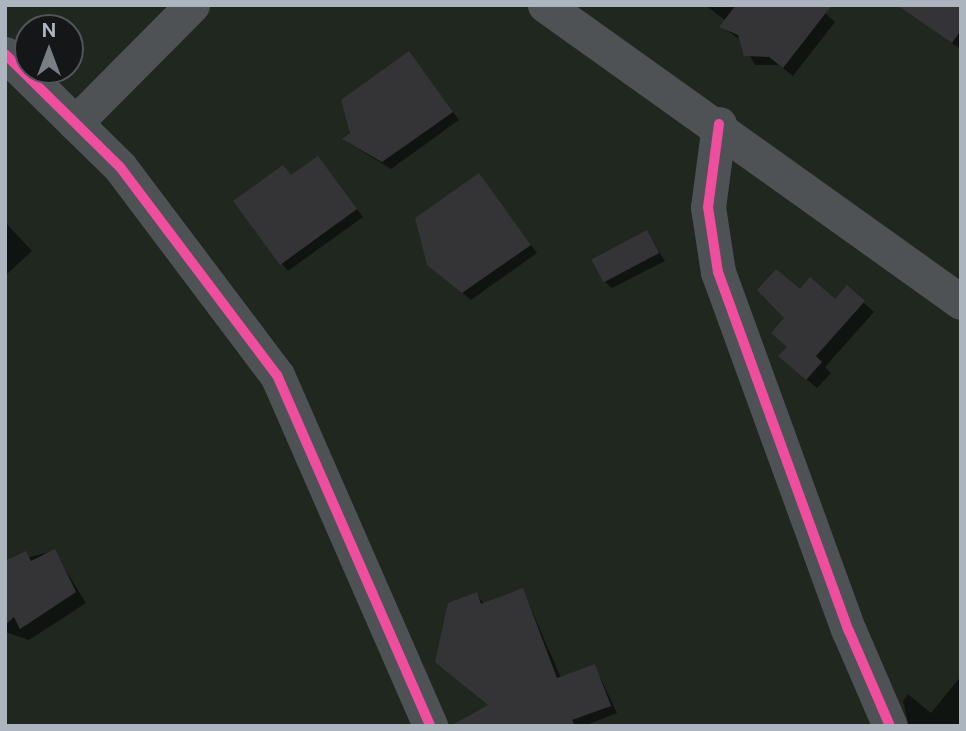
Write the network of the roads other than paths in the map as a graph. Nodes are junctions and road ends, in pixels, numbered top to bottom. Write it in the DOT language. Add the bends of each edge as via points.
graph roads {
  1 [pos="192,5"];
  2 [pos="545,5"];
  3 [pos="5,54"];
  4 [pos="75,124"];
  5 [pos="719,124"];
  6 [pos="961,302"];
  7 [pos="430,726"];
  8 [pos="890,726"];
  1 -- 4 [label="street"];
  2 -- 5 [label="street"];
  3 -- 4 [label="street"];
  4 -- 7 [label="street" via="120,167 276,375"];
  5 -- 6 [label="street"];
  5 -- 8 [label="street" via="708,207 719,272 849,631"];
}
